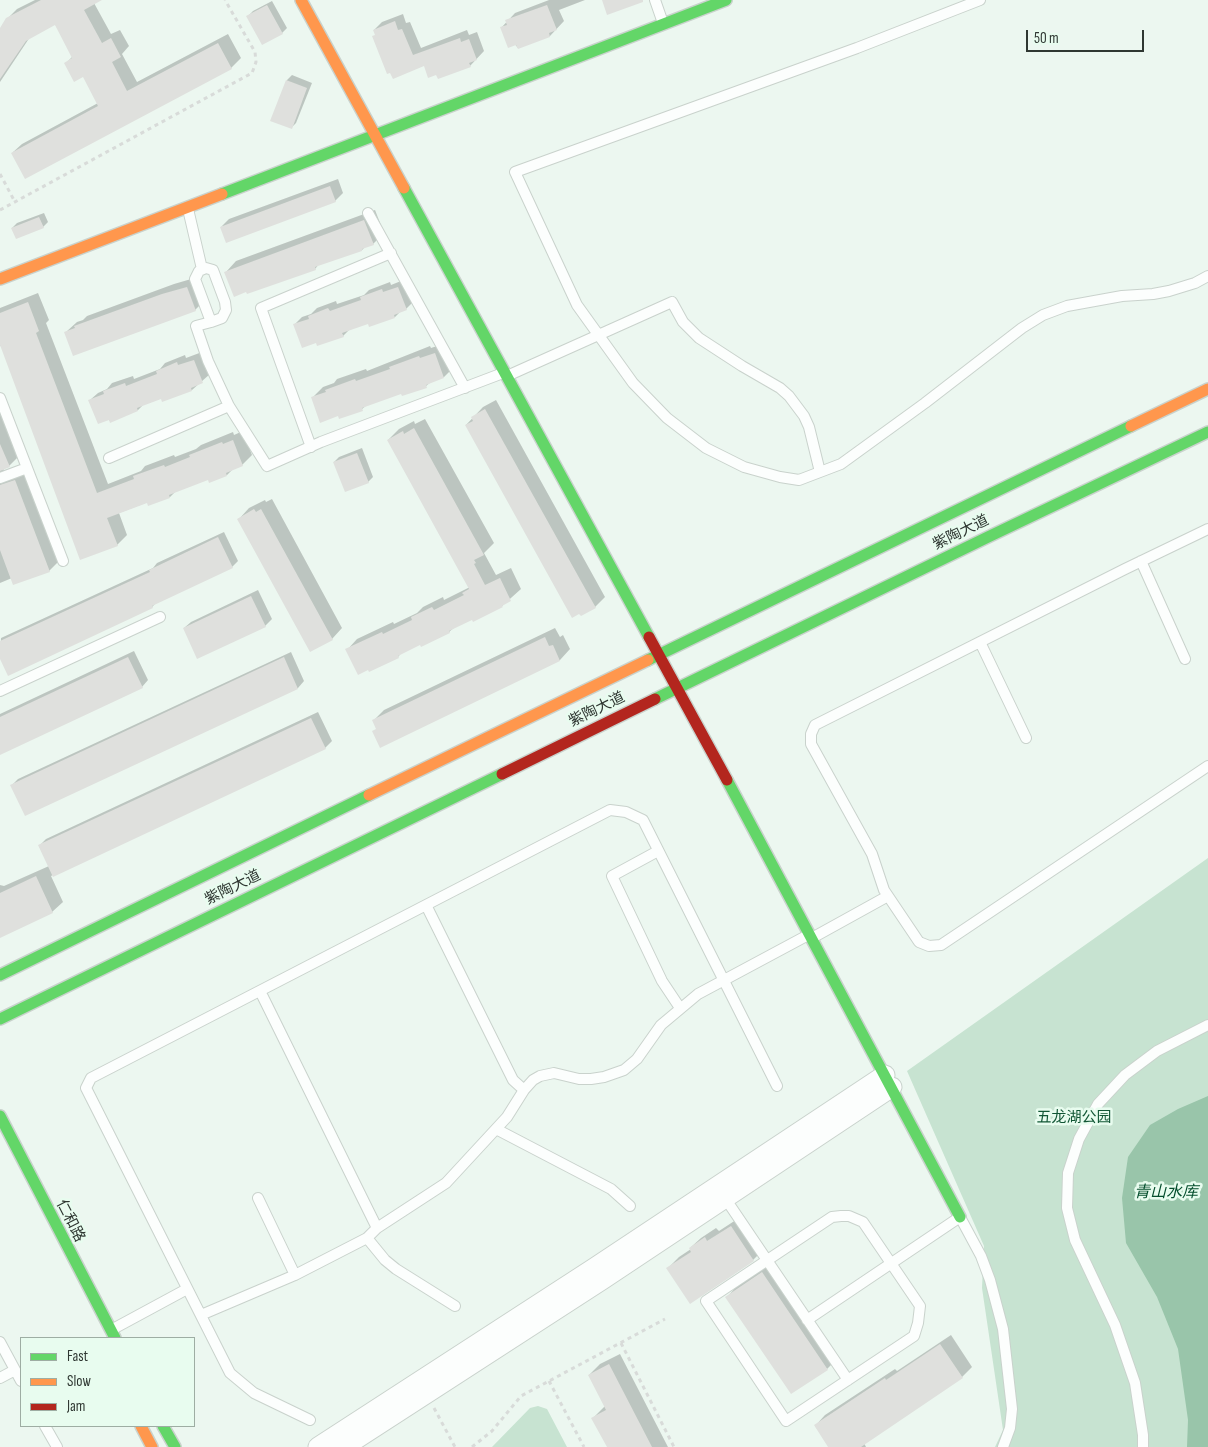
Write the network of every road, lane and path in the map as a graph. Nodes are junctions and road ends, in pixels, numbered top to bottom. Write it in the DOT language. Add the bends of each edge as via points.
graph roads {
  1 [pos="225,0"];
  2 [pos="301,0"];
  3 [pos="655,0"];
  4 [pos="726,0"];
  5 [pos="980,0"];
  6 [pos="664,24"];
  7 [pos="375,136"];
  8 [pos="0,174"];
  9 [pos="15,202"];
  10 [pos="187,208"];
  11 [pos="0,210"];
  12 [pos="368,213"];
  13 [pos="391,253"];
  14 [pos="202,269"];
  15 [pos="1208,276"];
  16 [pos="0,279"];
  17 [pos="211,322"];
  18 [pos="598,335"];
  19 [pos="506,374"];
  20 [pos="465,388"];
  21 [pos="1208,389"];
  22 [pos="0,398"];
  23 [pos="229,406"];
  24 [pos="1208,432"];
  25 [pos="312,447"];
  26 [pos="109,458"];
  27 [pos="27,468"];
  28 [pos="820,472"];
  29 [pos="0,478"];
  30 [pos="1208,529"];
  31 [pos="63,561"];
  32 [pos="1141,561"];
  33 [pos="160,617"];
  34 [pos="980,642"];
  35 [pos="658,654"];
  36 [pos="1185,659"];
  37 [pos="677,688"];
  38 [pos="0,691"];
  39 [pos="1026,738"];
  40 [pos="1208,766"];
  41 [pos="658,851"];
  42 [pos="888,896"];
  43 [pos="426,905"];
  44 [pos="811,936"];
  45 [pos="0,975"];
  46 [pos="724,980"];
  47 [pos="260,991"];
  48 [pos="680,1008"];
  49 [pos="0,1019"];
  50 [pos="1208,1025"];
  51 [pos="888,1081"];
  52 [pos="777,1086"];
  53 [pos="524,1090"];
  54 [pos="0,1116"];
  55 [pos="496,1129"];
  56 [pos="258,1198"];
  57 [pos="725,1198"];
  58 [pos="630,1206"];
  59 [pos="960,1217"];
  60 [pos="377,1228"];
  61 [pos="368,1238"];
  62 [pos="767,1260"];
  63 [pos="891,1263"];
  64 [pos="294,1275"];
  65 [pos="187,1289"];
  66 [pos="455,1306"];
  67 [pos="201,1315"];
  68 [pos="665,1319"];
  69 [pos="807,1320"];
  70 [pos="112,1334"];
  71 [pos="0,1342"];
  72 [pos="620,1342"];
  73 [pos="15,1370"];
  74 [pos="0,1378"];
  75 [pos="20,1379"];
  76 [pos="848,1380"];
  77 [pos="549,1381"];
  78 [pos="426,1393"];
  79 [pos="310,1420"];
  80 [pos="46,1427"];
  81 [pos="142,1427"];
  82 [pos="164,1427"];
  83 [pos="57,1447"];
  84 [pos="152,1447"];
  85 [pos="175,1447"];
  86 [pos="318,1447"];
  87 [pos="344,1447"];
  88 [pos="455,1447"];
  89 [pos="472,1447"];
  90 [pos="584,1447"];
  91 [pos="674,1447"];
  92 [pos="1003,1447"];
  93 [pos="1143,1447"];
  1 -- 9 [label="path" via="255,52 252,73"];
  2 -- 7 [label="main road"];
  3 -- 6 [label="lane"];
  4 -- 6 [label="main road"];
  5 -- 18 [label="lane" via="515,172 577,305"];
  6 -- 7 [label="main road"];
  7 -- 10 [label="main road"];
  7 -- 19 [label="main road"];
  8 -- 9 [label="path"];
  9 -- 11 [label="path"];
  10 -- 14 [label="lane"];
  10 -- 16 [label="main road"];
  12 -- 13 [label="lane"];
  13 -- 20 [label="lane"];
  13 -- 25 [label="lane" via="261,308"];
  14 -- 17 [label="lane" via="195,279"];
  14 -- 17 [label="lane" via="213,270 225,302 222,318"];
  15 -- 28 [label="lane" via="1168,291 1067,306 1042,315 841,464"];
  17 -- 23 [label="lane" via="196,326"];
  18 -- 19 [label="lane"];
  18 -- 28 [label="lane" via="649,400 706,448 744,466 780,477 799,480"];
  18 -- 28 [label="lane" via="672,302 699,338 789,396 809,428"];
  19 -- 20 [label="lane"];
  19 -- 35 [label="main road"];
  20 -- 25 [label="lane"];
  21 -- 35 [label="main road, 紫陶大道"];
  22 -- 27 [label="lane"];
  23 -- 25 [label="lane" via="267,466"];
  23 -- 26 [label="lane"];
  24 -- 37 [label="main road, 紫陶大道"];
  27 -- 29 [label="lane"];
  27 -- 31 [label="lane"];
  30 -- 32 [label="lane"];
  32 -- 34 [label="lane"];
  32 -- 36 [label="lane"];
  33 -- 38 [label="lane"];
  34 -- 39 [label="lane"];
  34 -- 42 [label="lane" via="815,725 811,734 811,744 872,854"];
  35 -- 37 [label="main road"];
  35 -- 45 [label="main road, 紫陶大道"];
  37 -- 44 [label="main road"];
  37 -- 49 [label="main road, 紫陶大道"];
  40 -- 42 [label="lane" via="941,945 929,946 919,942"];
  41 -- 43 [label="lane" via="643,820 626,812 610,810"];
  41 -- 46 [label="lane"];
  41 -- 48 [label="lane" via="612,876 662,981"];
  42 -- 44 [label="lane"];
  43 -- 47 [label="lane"];
  43 -- 53 [label="lane" via="513,1080"];
  44 -- 46 [label="lane"];
  44 -- 51 [label="main road"];
  46 -- 48 [label="lane"];
  46 -- 52 [label="lane"];
  47 -- 60 [label="lane"];
  47 -- 65 [label="lane" via="91,1078 86,1088"];
  48 -- 53 [label="lane" via="624,1070 591,1079 547,1074 533,1080"];
  50 -- 93 [label="lane" via="1157,1051 1125,1075 1098,1104 1079,1139 1068,1173 1067,1208 1075,1240 1115,1325 1132,1375"];
  51 -- 57 [label="street"];
  51 -- 59 [label="main road"];
  51 -- 86 [label="street"];
  53 -- 55 [label="lane"];
  54 -- 70 [label="main road, 仁和路"];
  55 -- 58 [label="lane" via="611,1189"];
  55 -- 60 [label="lane" via="446,1183"];
  56 -- 64 [label="lane"];
  57 -- 62 [label="lane"];
  57 -- 78 [label="street"];
  59 -- 63 [label="lane"];
  59 -- 92 [label="lane" via="981,1256 1003,1329 1012,1409"];
  60 -- 61 [label="lane"];
  61 -- 64 [label="lane"];
  61 -- 66 [label="lane" via="396,1269"];
  62 -- 63 [label="lane" via="832,1217 849,1216 863,1222"];
  62 -- 69 [label="lane"];
  62 -- 76 [label="lane" via="706,1301 786,1421"];
  63 -- 69 [label="lane"];
  63 -- 76 [label="lane" via="920,1306 914,1336"];
  64 -- 67 [label="lane"];
  65 -- 67 [label="lane"];
  65 -- 70 [label="lane"];
  67 -- 79 [label="lane" via="230,1373 237,1380 264,1398"];
  68 -- 72 [label="path"];
  69 -- 76 [label="lane"];
  71 -- 73 [label="lane"];
  72 -- 77 [label="path"];
  72 -- 91 [label="path"];
  73 -- 74 [label="lane"];
  73 -- 75 [label="lane"];
  77 -- 89 [label="path" via="521,1396 492,1431"];
  77 -- 90 [label="path"];
  78 -- 87 [label="street"];
  78 -- 88 [label="path"];
  80 -- 83 [label="lane"];
  81 -- 84 [label="main road"];
  82 -- 85 [label="main road"];
}
